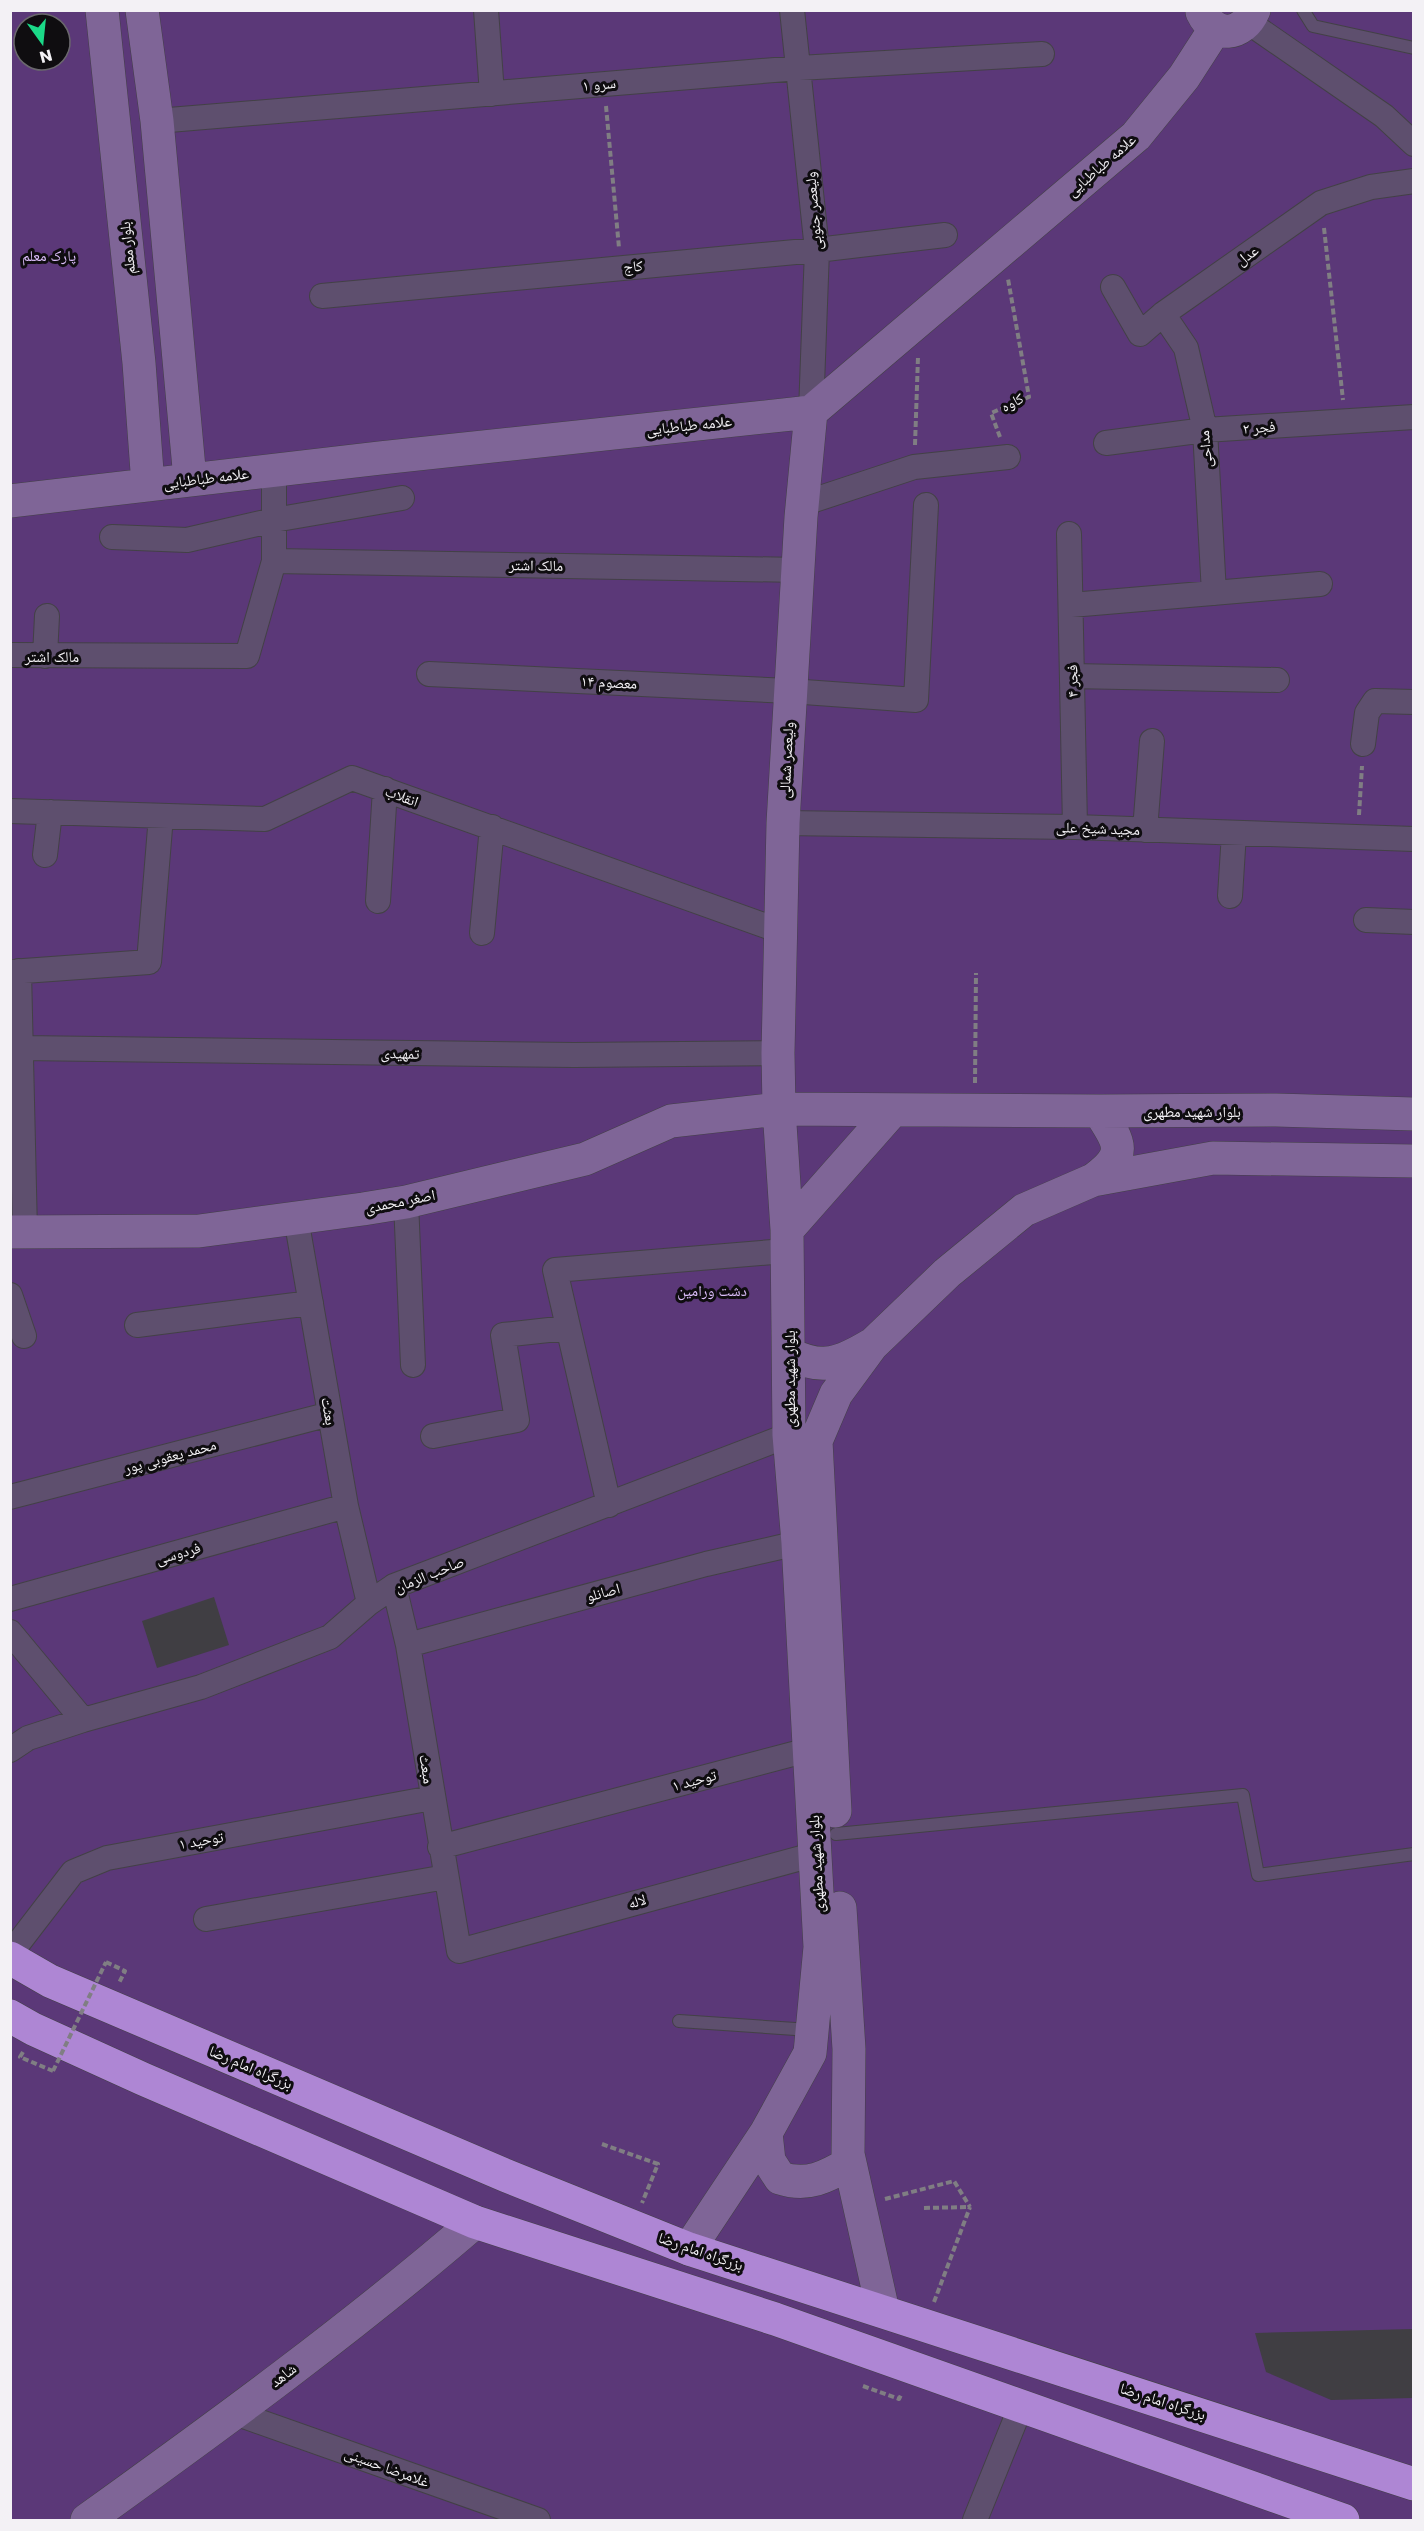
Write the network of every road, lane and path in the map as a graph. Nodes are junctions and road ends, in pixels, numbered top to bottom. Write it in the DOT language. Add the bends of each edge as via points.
graph roads {
  1 [pos="102,10"];
  2 [pos="142,10"];
  3 [pos="486,10"];
  4 [pos="792,10"];
  5 [pos="1303,10"];
  6 [pos="1251,16"];
  7 [pos="1208,20"];
  8 [pos="1413,48"];
  9 [pos="1042,54"];
  10 [pos="799,68"];
  11 [pos="604,84"];
  12 [pos="492,94"];
  13 [pos="157,121"];
  14 [pos="114,124"];
  15 [pos="1413,144"];
  16 [pos="1413,180"];
  17 [pos="1321,203"];
  18 [pos="945,235"];
  19 [pos="1003,249"];
  20 [pos="818,250"];
  21 [pos="621,267"];
  22 [pos="1113,287"];
  23 [pos="322,296"];
  24 [pos="1163,314"];
  25 [pos="919,319"];
  26 [pos="811,412"];
  27 [pos="1413,417"];
  28 [pos="1345,421"];
  29 [pos="1205,430"];
  30 [pos="1106,443"];
  31 [pos="1008,457"];
  32 [pos="914,467"];
  33 [pos="274,470"];
  34 [pos="190,479"];
  35 [pos="148,485"];
  36 [pos="402,498"];
  37 [pos="10,501"];
  38 [pos="802,504"];
  39 [pos="926,505"];
  40 [pos="274,520"];
  41 [pos="1069,534"];
  42 [pos="112,537"];
  43 [pos="274,561"];
  44 [pos="799,570"];
  45 [pos="1320,584"];
  46 [pos="1214,593"];
  47 [pos="1071,605"];
  48 [pos="47,616"];
  49 [pos="10,656"];
  50 [pos="45,656"];
  51 [pos="429,674"];
  52 [pos="1072,676"];
  53 [pos="1277,680"];
  54 [pos="790,691"];
  55 [pos="1413,702"];
  56 [pos="1152,741"];
  57 [pos="1363,744"];
  58 [pos="385,789"];
  59 [pos="10,811"];
  60 [pos="50,812"];
  61 [pos="161,816"];
  62 [pos="783,823"];
  63 [pos="492,827"];
  64 [pos="1075,827"];
  65 [pos="1145,830"];
  66 [pos="1234,833"];
  67 [pos="1358,837"];
  68 [pos="1413,839"];
  69 [pos="45,855"];
  70 [pos="1230,896"];
  71 [pos="378,901"];
  72 [pos="1366,920"];
  73 [pos="1413,922"];
  74 [pos="783,932"];
  75 [pos="482,933"];
  76 [pos="15,972"];
  77 [pos="976,973"];
  78 [pos="21,1048"];
  79 [pos="778,1053"];
  80 [pos="779,1109"];
  81 [pos="975,1109"];
  82 [pos="892,1111"];
  83 [pos="1099,1111"];
  84 [pos="1154,1111"];
  85 [pos="1413,1114"];
  86 [pos="1413,1161"];
  87 [pos="1151,1168"];
  88 [pos="1093,1180"];
  89 [pos="406,1202"];
  90 [pos="296,1218"];
  91 [pos="18,1232"];
  92 [pos="786,1241"];
  93 [pos="10,1295"];
  94 [pos="311,1303"];
  95 [pos="137,1325"];
  96 [pos="567,1328"];
  97 [pos="24,1335"];
  98 [pos="872,1345"];
  99 [pos="790,1354"];
  100 [pos="413,1365"];
  101 [pos="330,1414"];
  102 [pos="789,1435"];
  103 [pos="433,1436"];
  104 [pos="10,1497"];
  105 [pos="609,1505"];
  106 [pos="346,1506"];
  107 [pos="798,1543"];
  108 [pos="394,1587"];
  109 [pos="10,1599"];
  110 [pos="369,1603"];
  111 [pos="10,1632"];
  112 [pos="408,1645"];
  113 [pos="83,1720"];
  114 [pos="10,1750"];
  115 [pos="808,1750"];
  116 [pos="432,1798"];
  117 [pos="826,1844"];
  118 [pos="440,1847"];
  119 [pos="1413,1854"];
  120 [pos="446,1877"];
  121 [pos="206,1919"];
  122 [pos="459,1951"];
  123 [pos="10,1956"];
  124 [pos="125,1971"];
  125 [pos="10,2016"];
  126 [pos="680,2021"];
  127 [pos="813,2030"];
  128 [pos="20,2057"];
  129 [pos="766,2133"];
  130 [pos="603,2144"];
  131 [pos="850,2163"];
  132 [pos="860,2205"];
  133 [pos="970,2207"];
  134 [pos="924,2208"];
  135 [pos="475,2223"];
  136 [pos="633,2226"];
  137 [pos="689,2249"];
  138 [pos="883,2311"];
  139 [pos="926,2325"];
  140 [pos="863,2386"];
  141 [pos="899,2399"];
  142 [pos="1021,2406"];
  143 [pos="235,2413"];
  144 [pos="1413,2484"];
  145 [pos="87,2520"];
  146 [pos="538,2520"];
  147 [pos="975,2520"];
  148 [pos="1343,2520"];
  1 -- 14 [label="main road, بلوار معلم"];
  2 -- 13 [label="main road"];
  3 -- 12 [label="street"];
  4 -- 10 [label="street, ولیعصر جنوبی"];
  5 -- 8 [label="lane" via="1313,26"];
  6 -- 7 [label="main road" via="1239,29 1227,31"];
  6 -- 15 [label="street" via="1384,116"];
  7 -- 19 [label="main road, علامه طباطبایی" via="1184,77 1136,136"];
  9 -- 10 [label="street, سرو ۱"];
  10 -- 11 [label="street, سرو ۱"];
  10 -- 20 [label="street, ولیعصر جنوبی"];
  11 -- 12 [label="street, سرو ۱"];
  11 -- 21 [label="path"];
  12 -- 13 [label="street, سرو ۱"];
  13 -- 14 [label="main road"];
  13 -- 34 [label="main road"];
  14 -- 35 [label="main road, بلوار معلم"];
  16 -- 17 [label="street, عدل"];
  17 -- 24 [label="street, عدل"];
  17 -- 28 [label="path"];
  18 -- 20 [label="street, کاج"];
  19 -- 25 [label="main road, علامه طباطبایی"];
  19 -- 31 [label="path, کاوه" via="1029,397 991,413"];
  20 -- 21 [label="street, کاج"];
  20 -- 26 [label="street, ولیعصر جنوبی"];
  21 -- 23 [label="street, کاج"];
  22 -- 24 [label="street, عدل" via="1140,334"];
  24 -- 29 [label="street, مداحی" via="1186,348"];
  25 -- 26 [label="main road, علامه طباطبایی"];
  25 -- 32 [label="path"];
  26 -- 33 [label="main road, علامه طباطبایی"];
  26 -- 38 [label="main road, ولیعصر شمالی"];
  27 -- 28 [label="street, فجر ۲"];
  28 -- 29 [label="street, فجر ۲"];
  29 -- 30 [label="street, فجر ۲"];
  29 -- 46 [label="street, مداحی"];
  31 -- 32 [label="street"];
  32 -- 38 [label="street"];
  33 -- 34 [label="main road, علامه طباطبایی"];
  33 -- 40 [label="street, مالک اشتر"];
  34 -- 35 [label="main road, علامه طباطبایی"];
  35 -- 37 [label="main road, علامه طباطبایی"];
  36 -- 40 [label="street"];
  38 -- 44 [label="main road, ولیعصر شمالی"];
  39 -- 54 [label="street, ۱۴ معصوم" via="916,700"];
  40 -- 42 [label="street" via="187,540"];
  40 -- 43 [label="street, مالک اشتر"];
  41 -- 47 [label="street, فجر ۴"];
  43 -- 44 [label="street, مالک اشتر"];
  43 -- 50 [label="street, مالک اشتر" via="247,656"];
  44 -- 54 [label="main road, ولیعصر شمالی"];
  45 -- 46 [label="street"];
  46 -- 47 [label="street"];
  47 -- 52 [label="street, فجر ۴"];
  48 -- 50 [label="street"];
  49 -- 50 [label="street, مالک اشتر"];
  51 -- 54 [label="street, ۱۴ معصوم"];
  52 -- 53 [label="street"];
  52 -- 64 [label="street, فجر ۴"];
  54 -- 62 [label="main road, ولیعصر شمالی"];
  55 -- 57 [label="street" via="1375,700 1367,713"];
  56 -- 65 [label="street"];
  57 -- 67 [label="path"];
  58 -- 61 [label="street, انقلاب" via="351,778 265,819"];
  58 -- 63 [label="street, انقلاب"];
  58 -- 71 [label="street"];
  59 -- 60 [label="street, انقلاب"];
  60 -- 61 [label="street, انقلاب"];
  60 -- 69 [label="street"];
  61 -- 76 [label="street" via="149,962"];
  62 -- 64 [label="street, مجید شیخ علی"];
  62 -- 74 [label="main road, ولیعصر شمالی"];
  63 -- 74 [label="street, انقلاب"];
  63 -- 75 [label="street"];
  64 -- 65 [label="street, مجید شیخ علی"];
  65 -- 66 [label="street, مجید شیخ علی"];
  66 -- 67 [label="street, مجید شیخ علی"];
  66 -- 70 [label="street"];
  67 -- 68 [label="street, مجید شیخ علی"];
  72 -- 73 [label="street"];
  74 -- 79 [label="main road, ولیعصر شمالی"];
  76 -- 78 [label="street"];
  77 -- 81 [label="path"];
  78 -- 79 [label="street, تمهیدی" via="573,1055"];
  78 -- 91 [label="street"];
  79 -- 80 [label="main road, ولیعصر شمالی"];
  80 -- 82 [label="main road, بلوار شهید مطهری"];
  80 -- 89 [label="main road, اصغر محمدی" via="671,1120 585,1159"];
  80 -- 92 [label="main road, بلوار شهید مطهری"];
  81 -- 82 [label="main road, بلوار شهید مطهری"];
  81 -- 83 [label="main road, بلوار شهید مطهری"];
  82 -- 92 [label="main road"];
  83 -- 84 [label="main road, بلوار شهید مطهری"];
  83 -- 88 [label="main road" via="1118,1151 1112,1166"];
  84 -- 85 [label="main road, بلوار شهید مطهری"];
  84 -- 87 [label="main road" via="1129,1127 1128,1140 1140,1161"];
  86 -- 87 [label="main road, بلوار شهید مطهری" via="1238,1156"];
  87 -- 88 [label="main road, بلوار شهید مطهری"];
  88 -- 98 [label="main road, بلوار شهید مطهری" via="1024,1210 947,1273"];
  89 -- 90 [label="main road, اصغر محمدی"];
  89 -- 100 [label="street"];
  90 -- 91 [label="main road, اصغر محمدی" via="200,1231"];
  90 -- 94 [label="street, بعثت"];
  92 -- 96 [label="street" via="555,1270"];
  92 -- 99 [label="main road, بلوار شهید مطهری"];
  93 -- 97 [label="street"];
  94 -- 95 [label="street"];
  94 -- 101 [label="street, بعثت"];
  96 -- 103 [label="street" via="502,1335 517,1420"];
  96 -- 105 [label="street"];
  98 -- 99 [label="main road" via="850,1358 820,1364 806,1363"];
  98 -- 117 [label="main road, بلوار شهید مطهری" via="836,1394 816,1442"];
  99 -- 102 [label="main road, بلوار شهید مطهری"];
  101 -- 104 [label="street, محمد یعقوبی پور"];
  101 -- 106 [label="street, بعثت"];
  102 -- 105 [label="street, صاحب الزمان"];
  102 -- 107 [label="main road, بلوار شهید مطهری"];
  105 -- 108 [label="street, صاحب الزمان"];
  106 -- 109 [label="street, فردوسی"];
  106 -- 110 [label="street, بعثت"];
  107 -- 112 [label="street, اصانلو"];
  107 -- 115 [label="main road, بلوار شهید مطهری"];
  108 -- 110 [label="street, صاحب الزمان"];
  108 -- 112 [label="street, مبعث"];
  110 -- 113 [label="street, صاحب الزمان" via="330,1637 201,1687"];
  111 -- 113 [label="street"];
  112 -- 116 [label="street, مبعث"];
  113 -- 114 [label="street, صاحب الزمان" via="28,1738"];
  115 -- 117 [label="main road, بلوار شهید مطهری"];
  115 -- 118 [label="street, توحید ۱"];
  116 -- 118 [label="street, مبعث"];
  116 -- 123 [label="street, توحید ۱" via="107,1858 73,1872"];
  117 -- 119 [label="lane" via="1243,1795 1258,1875"];
  117 -- 122 [label="street, لاله"];
  117 -- 127 [label="main road, بلوار شهید مطهری"];
  117 -- 131 [label="main road, بلوار شهید مطهری" via="849,2049"];
  118 -- 120 [label="street, مبعث"];
  120 -- 121 [label="street"];
  120 -- 122 [label="street, مبعث"];
  123 -- 136 [label="highway, بزرگراه امام رضا" via="50,1981 496,2172"];
  124 -- 128 [label="path, bridge" via="106,1962 53,2071"];
  125 -- 135 [label="highway" via="143,2079"];
  126 -- 127 [label="lane"];
  127 -- 129 [label="main road, بلوار شهید مطهری" via="810,2053"];
  129 -- 131 [label="main road" via="769,2160 780,2178 803,2183 822,2179"];
  129 -- 137 [label="main road, بلوار شهید مطهری"];
  130 -- 136 [label="path" via="658,2164"];
  131 -- 132 [label="main road, بلوار شهید مطهری"];
  132 -- 133 [label="path" via="954,2181"];
  132 -- 138 [label="main road, بلوار شهید مطهری"];
  133 -- 134 [label="path"];
  133 -- 139 [label="path"];
  135 -- 142 [label="highway" via="775,2319"];
  135 -- 143 [label="main road, شاهد"];
  136 -- 137 [label="highway, بزرگراه امام رضا"];
  137 -- 138 [label="highway, بزرگراه امام رضا"];
  138 -- 139 [label="highway, بزرگراه امام رضا"];
  139 -- 144 [label="highway, بزرگراه امام رضا"];
  140 -- 141 [label="path"];
  142 -- 147 [label="street"];
  142 -- 148 [label="highway"];
  143 -- 145 [label="main road, شاهد"];
  143 -- 146 [label="street, غلامرضا حسینی"];
}
